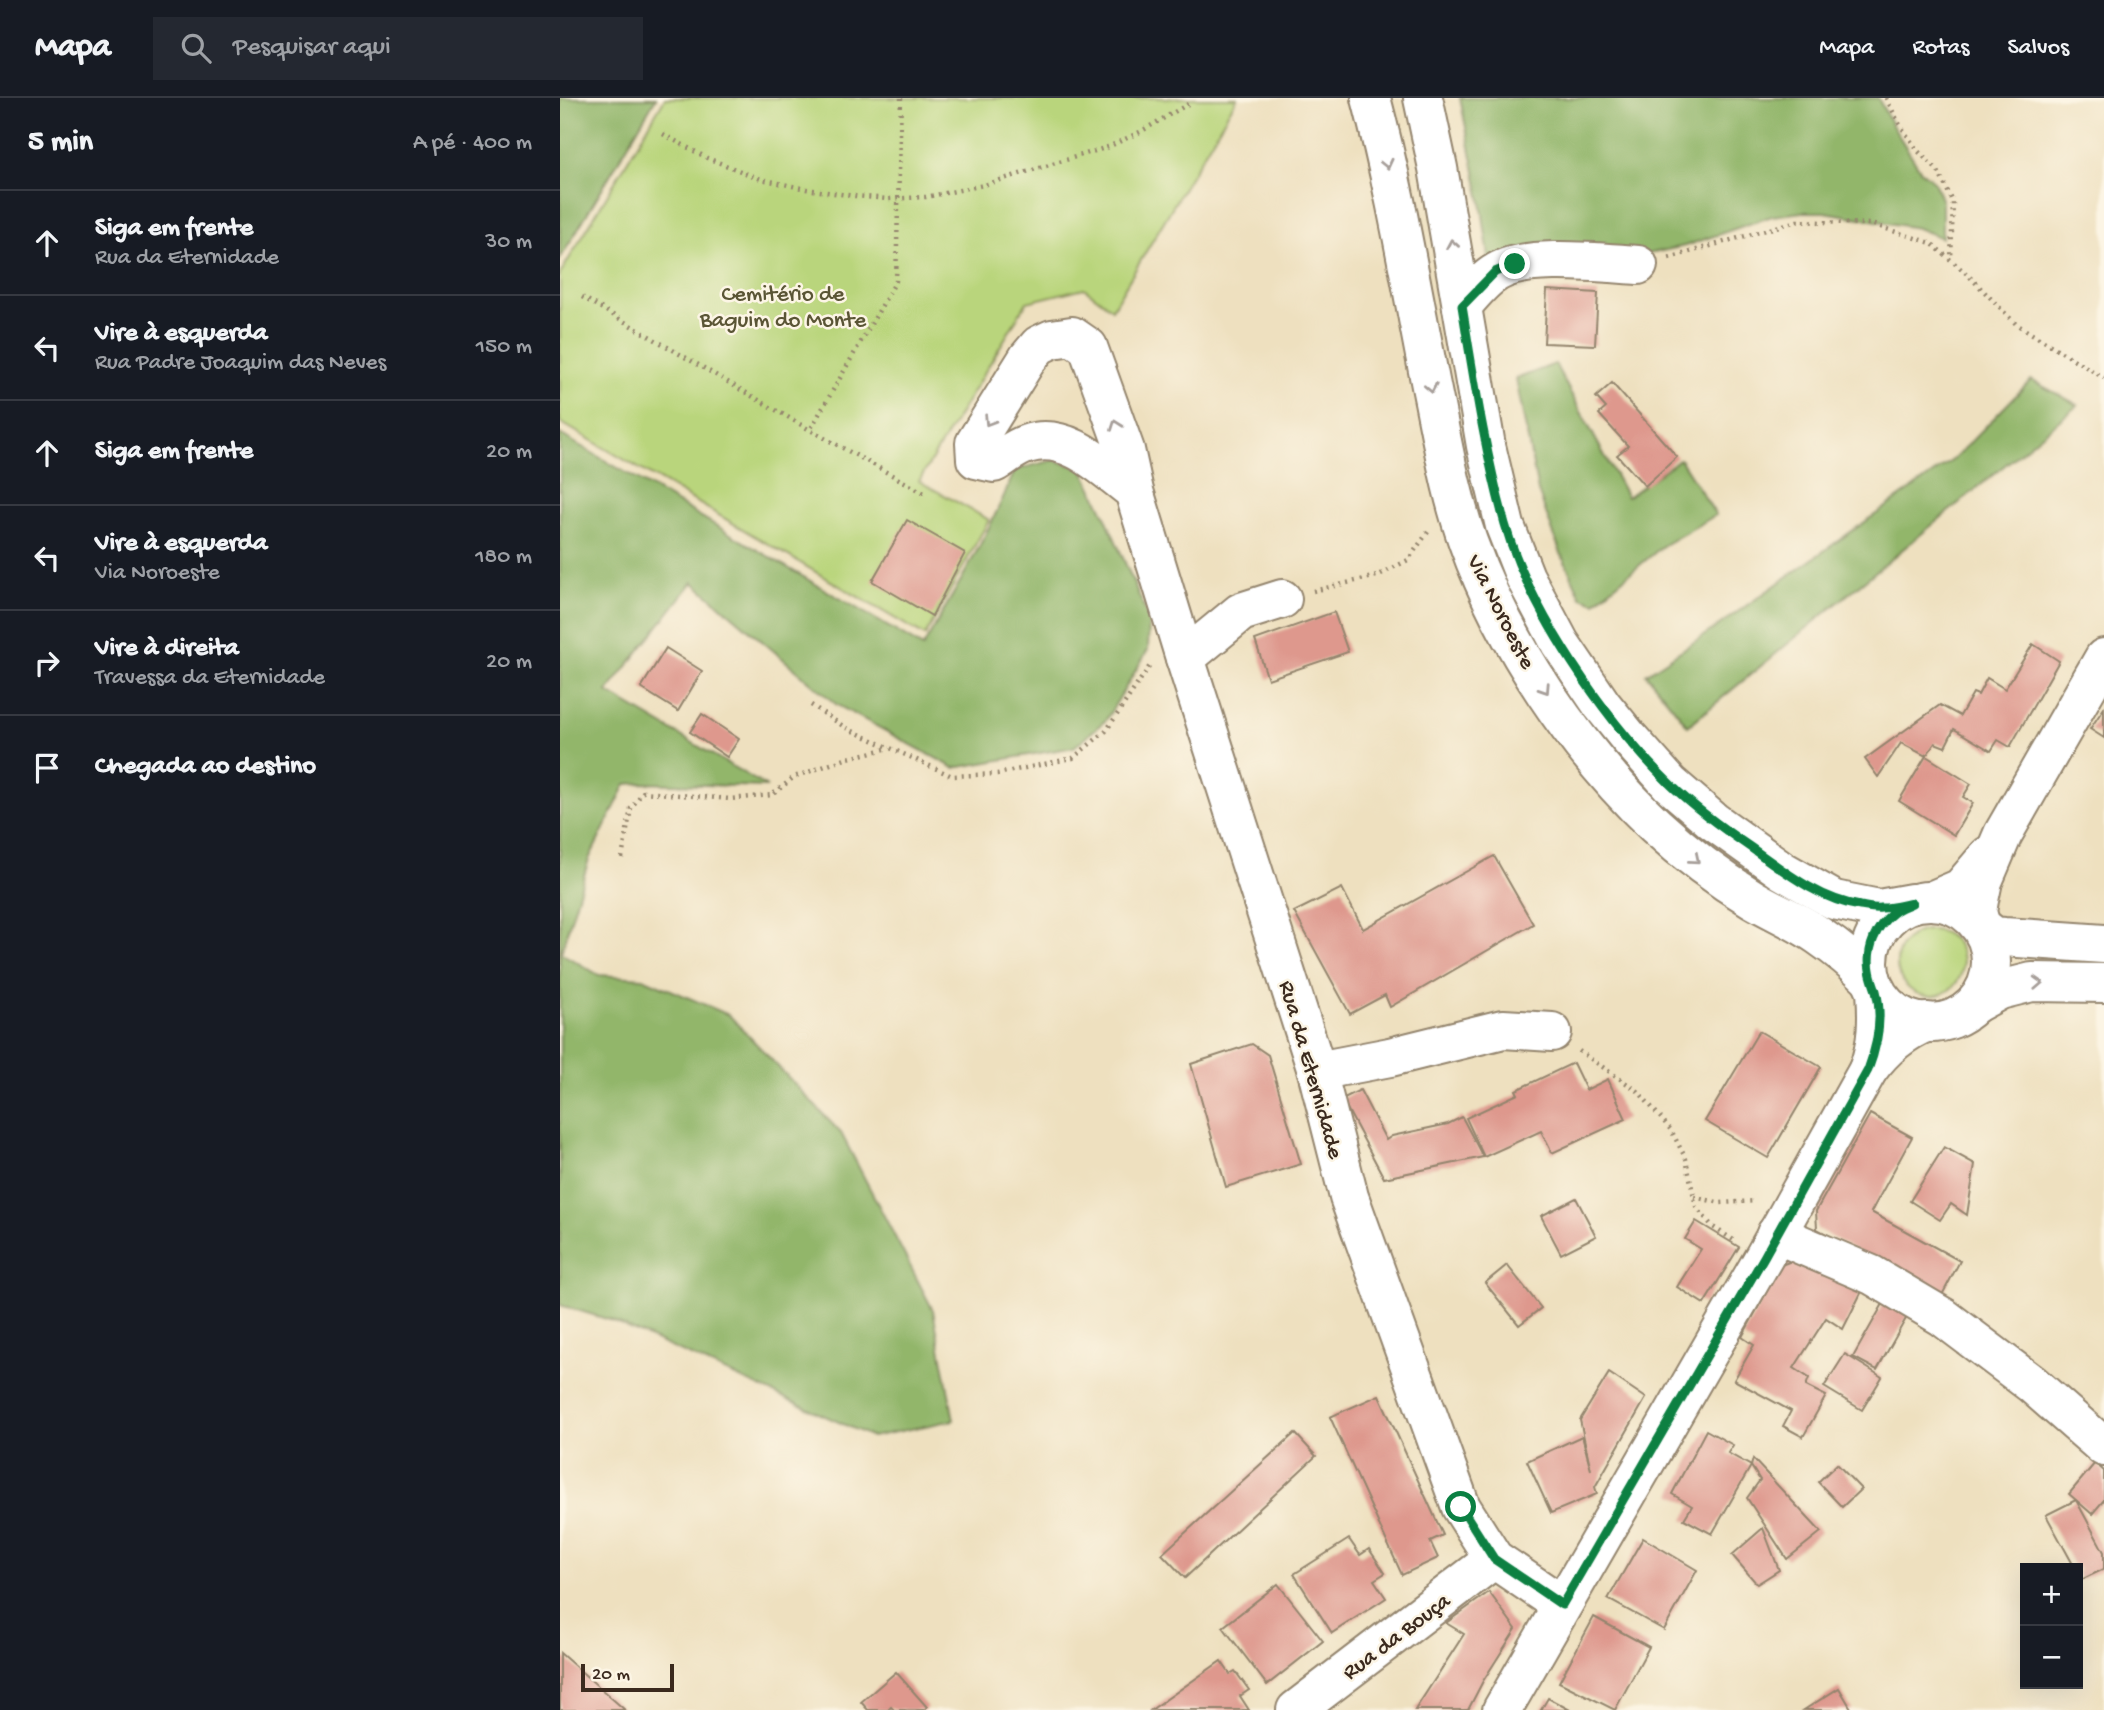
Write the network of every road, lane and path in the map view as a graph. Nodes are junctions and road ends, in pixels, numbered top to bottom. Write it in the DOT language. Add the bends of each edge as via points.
graph roads {
  1 [pos="901,98"];
  2 [pos="1371,98"];
  3 [pos="1423,98"];
  4 [pos="1886,98"];
  5 [pos="1188,104"];
  6 [pos="663,134"];
  7 [pos="900,198"];
  8 [pos="1951,260"];
  9 [pos="1638,265"];
  10 [pos="582,297"];
  11 [pos="1462,306"];
  12 [pos="2104,378"];
  13 [pos="810,430"];
  14 [pos="1134,491"];
  15 [pos="928,495"];
  16 [pos="1431,527"];
  17 [pos="1282,599"];
  18 [pos="1182,647"];
  19 [pos="2104,658"];
  20 [pos="811,705"];
  21 [pos="891,748"];
  22 [pos="2003,834"];
  23 [pos="622,858"];
  24 [pos="1923,902"];
  25 [pos="1980,926"];
  26 [pos="2104,944"];
  27 [pos="2104,983"];
  28 [pos="1874,986"];
  29 [pos="1976,1003"];
  30 [pos="1928,1022"];
  31 [pos="1552,1032"];
  32 [pos="1868,1070"];
  33 [pos="1317,1071"];
  34 [pos="1803,1186"];
  35 [pos="1694,1198"];
  36 [pos="1770,1245"];
  37 [pos="2104,1447"];
  38 [pos="1494,1559"];
  39 [pos="1562,1605"];
  40 [pos="1296,1710"];
  41 [pos="1502,1710"];
  1 -- 7 [label="path"];
  2 -- 28 [label="street, Via Noroeste, one-way" via="1402,229 1445,458 1469,544 1518,648 1602,768 1655,825 1711,872 1818,935"];
  11 -- 3 [label="street, Via Noroeste, one-way"];
  4 -- 8 [label="path" via="1912,142 1938,171 1953,202"];
  5 -- 7 [label="path" via="1108,147 1066,161 984,185"];
  6 -- 7 [label="path" via="761,179 830,194"];
  7 -- 13 [label="path" via="896,281"];
  8 -- 9 [label="path" via="1931,243 1871,224 1797,220"];
  8 -- 12 [label="path" via="2016,324"];
  9 -- 11 [label="street" via="1577,261 1515,264 1495,272"];
  10 -- 13 [label="path"];
  11 -- 24 [label="street, Via Noroeste" via="1505,526 1525,577 1560,643 1602,705 1670,784 1713,821 1822,895 1879,909"];
  13 -- 15 [label="path"];
  14 -- 14 [label="street, Rua da Eternidade, one-way" via="1125,450 1088,347 1072,336 1040,345 975,443 976,459 994,463 1027,444 1054,441 1079,450"];
  14 -- 18 [label="street, Rua da Eternidade"];
  16 -- 17 [label="path" via="1408,560 1377,576"];
  17 -- 18 [label="street" via="1241,612"];
  18 -- 21 [label="path" via="1155,659 1106,731 1073,758 997,775 952,776"];
  18 -- 33 [label="street, Rua da Eternidade"];
  19 -- 22 [label="street"];
  20 -- 21 [label="path" via="846,728"];
  21 -- 23 [label="path" via="794,777 772,795 730,800 643,792 631,808"];
  22 -- 24 [label="street" via="1961,888"];
  22 -- 25 [label="street" via="1979,900"];
  24 -- 25 [label="street" via="1952,904"];
  24 -- 28 [label="street" via="1894,912 1880,927 1871,946 1869,967"];
  25 -- 26 [label="street" via="1994,936"];
  25 -- 29 [label="street" via="1990,947 1992,967"];
  29 -- 27 [label="street, one-way" via="2000,990 2032,982"];
  28 -- 30 [label="street" via="1885,1004 1902,1016"];
  28 -- 32 [label="street" via="1878,1035"];
  29 -- 30 [label="street" via="1960,1016"];
  30 -- 32 [label="street" via="1899,1037"];
  31 -- 33 [label="street" via="1503,1029"];
  31 -- 35 [label="path" via="1638,1091 1671,1130 1686,1158"];
  32 -- 34 [label="street"];
  33 -- 38 [label="street, Rua da Eternidade" via="1349,1197 1461,1507"];
  34 -- 35 [label="path" via="1760,1201 1721,1203"];
  34 -- 36 [label="street"];
  35 -- 36 [label="path" via="1713,1227"];
  36 -- 37 [label="street" via="1872,1275 1942,1317 2032,1384"];
  36 -- 39 [label="street"];
  38 -- 39 [label="street, Rua da Eternidade"];
  38 -- 40 [label="street, Rua da Bouça"];
  39 -- 41 [label="street"];
}
